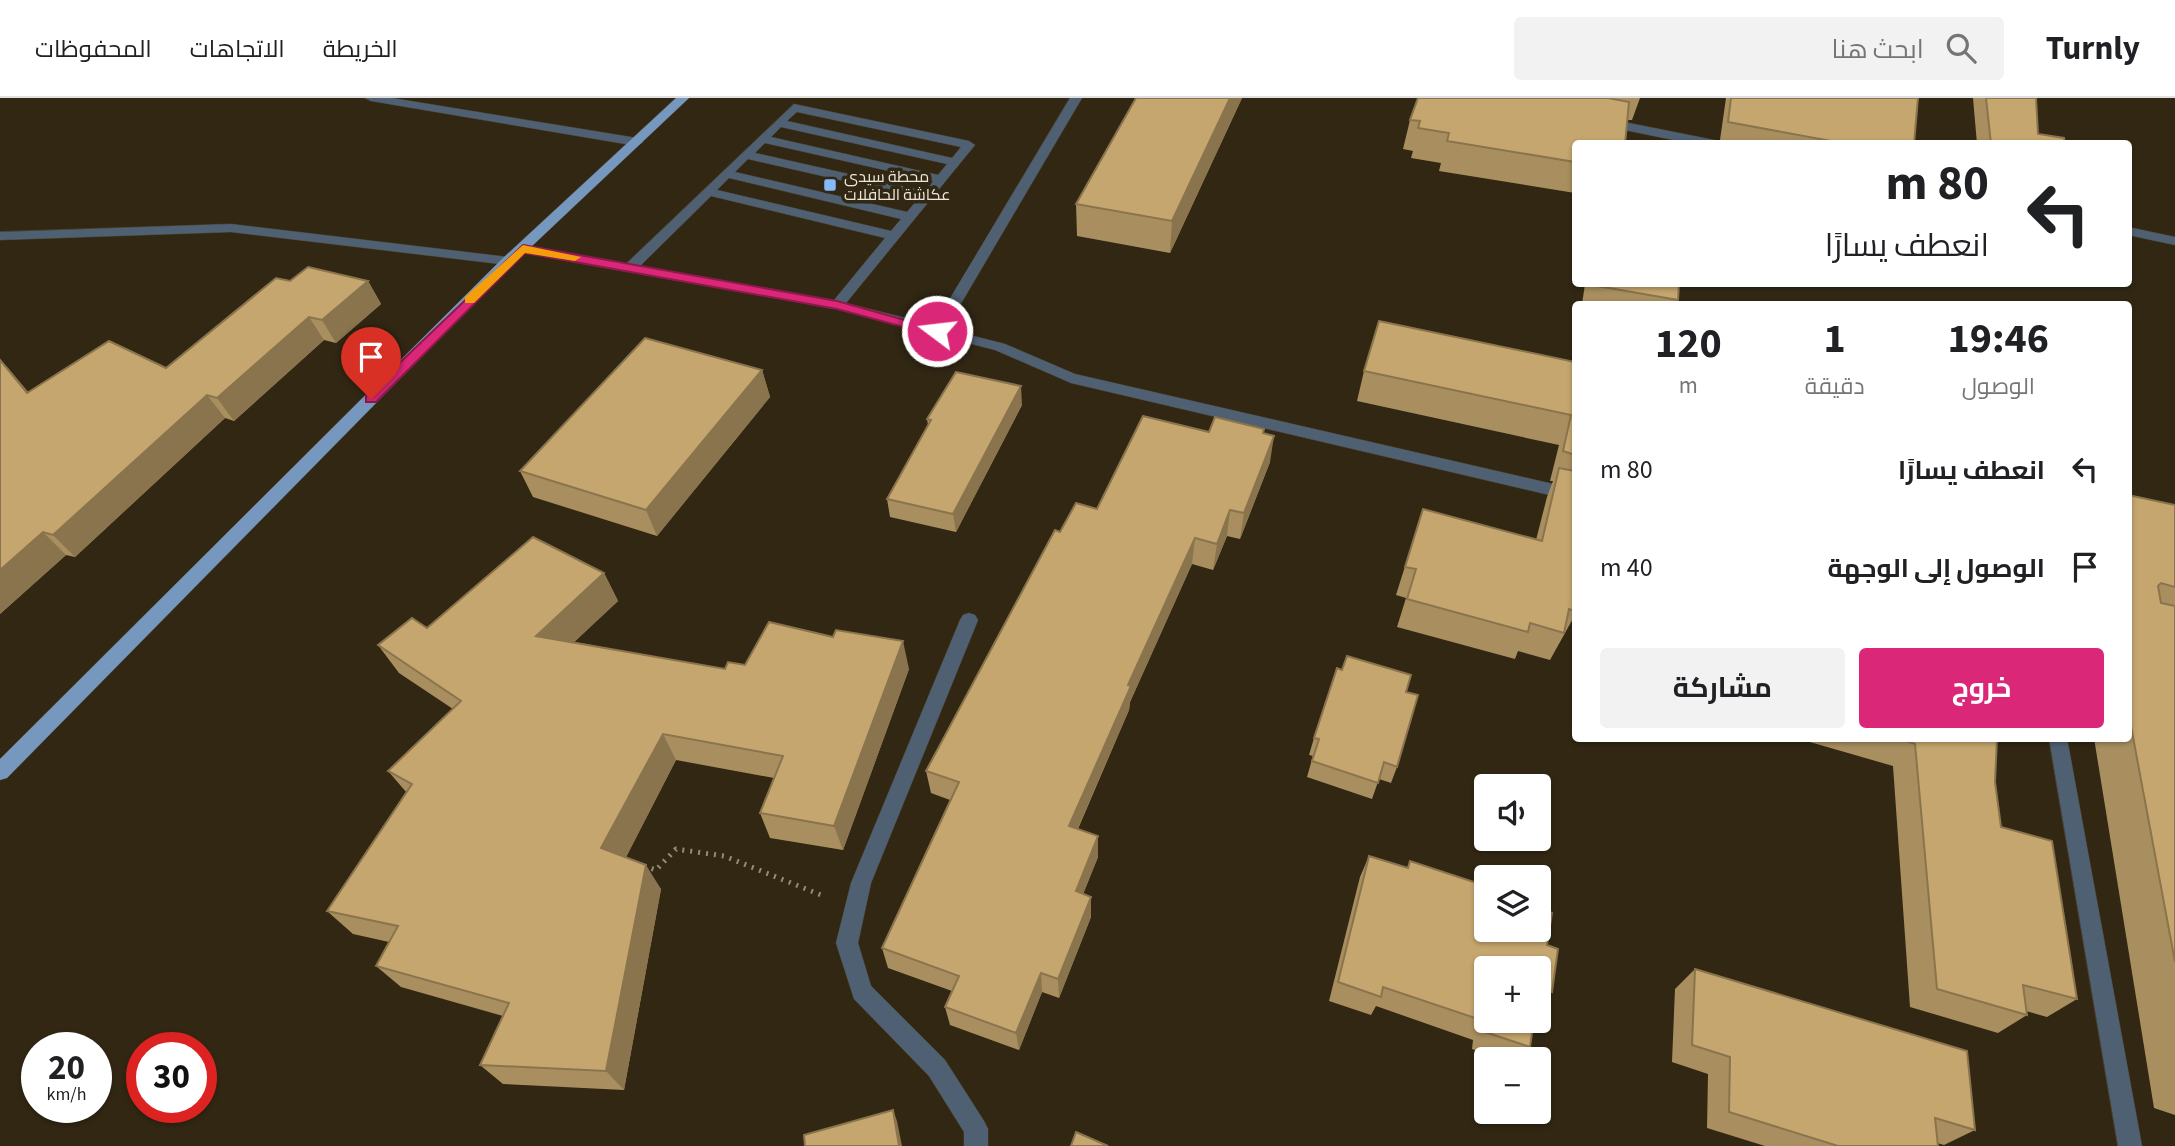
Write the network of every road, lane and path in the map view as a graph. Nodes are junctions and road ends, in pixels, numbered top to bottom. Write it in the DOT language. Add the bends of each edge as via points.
graph roads {
  1 [pos="371,98"];
  2 [pos="683,98"];
  3 [pos="1076,98"];
  4 [pos="1596,120"];
  5 [pos="779,123"];
  6 [pos="762,139"];
  7 [pos="1694,140"];
  8 [pos="637,142"];
  9 [pos="746,155"];
  10 [pos="955,162"];
  11 [pos="727,174"];
  12 [pos="941,179"];
  13 [pos="708,192"];
  14 [pos="927,196"];
  15 [pos="910,216"];
  16 [pos="2132,232"];
  17 [pos="0,236"];
  18 [pos="894,236"];
  19 [pos="2175,241"];
  20 [pos="523,249"];
  21 [pos="508,261"];
  22 [pos="632,267"];
  23 [pos="837,305"];
  24 [pos="937,331"];
  25 [pos="1572,494"];
  26 [pos="969,620"];
  27 [pos="2059,742"];
  28 [pos="0,772"];
  29 [pos="643,865"];
  30 [pos="855,909"];
  31 [pos="2135,1144"];
  32 [pos="976,1146"];
  1 -- 8 [label="street"];
  2 -- 8 [label="main road"];
  3 -- 24 [label="street"];
  4 -- 7 [label="street"];
  5 -- 6 [label="street"];
  5 -- 10 [label="street"];
  5 -- 10 [label="street" via="794,108 969,145"];
  6 -- 9 [label="street"];
  6 -- 12 [label="street"];
  8 -- 20 [label="main road"];
  9 -- 11 [label="street"];
  9 -- 14 [label="street"];
  10 -- 12 [label="street"];
  11 -- 13 [label="street"];
  11 -- 15 [label="street"];
  12 -- 14 [label="street"];
  13 -- 18 [label="street"];
  13 -- 22 [label="street"];
  14 -- 15 [label="street"];
  15 -- 18 [label="street"];
  16 -- 19 [label="street"];
  17 -- 21 [label="street" via="231,228"];
  18 -- 23 [label="street"];
  20 -- 21 [label="main road"];
  20 -- 22 [label="street"];
  21 -- 28 [label="main road"];
  22 -- 23 [label="street"];
  23 -- 24 [label="street"];
  24 -- 25 [label="street" via="1000,346 1071,378"];
  26 -- 30 [label="street" via="861,883"];
  27 -- 31 [label="street"];
  29 -- 30 [label="path" via="656,870 677,849 724,856"];
  30 -- 32 [label="street" via="847,943 862,992 937,1068 976,1129"];
}
